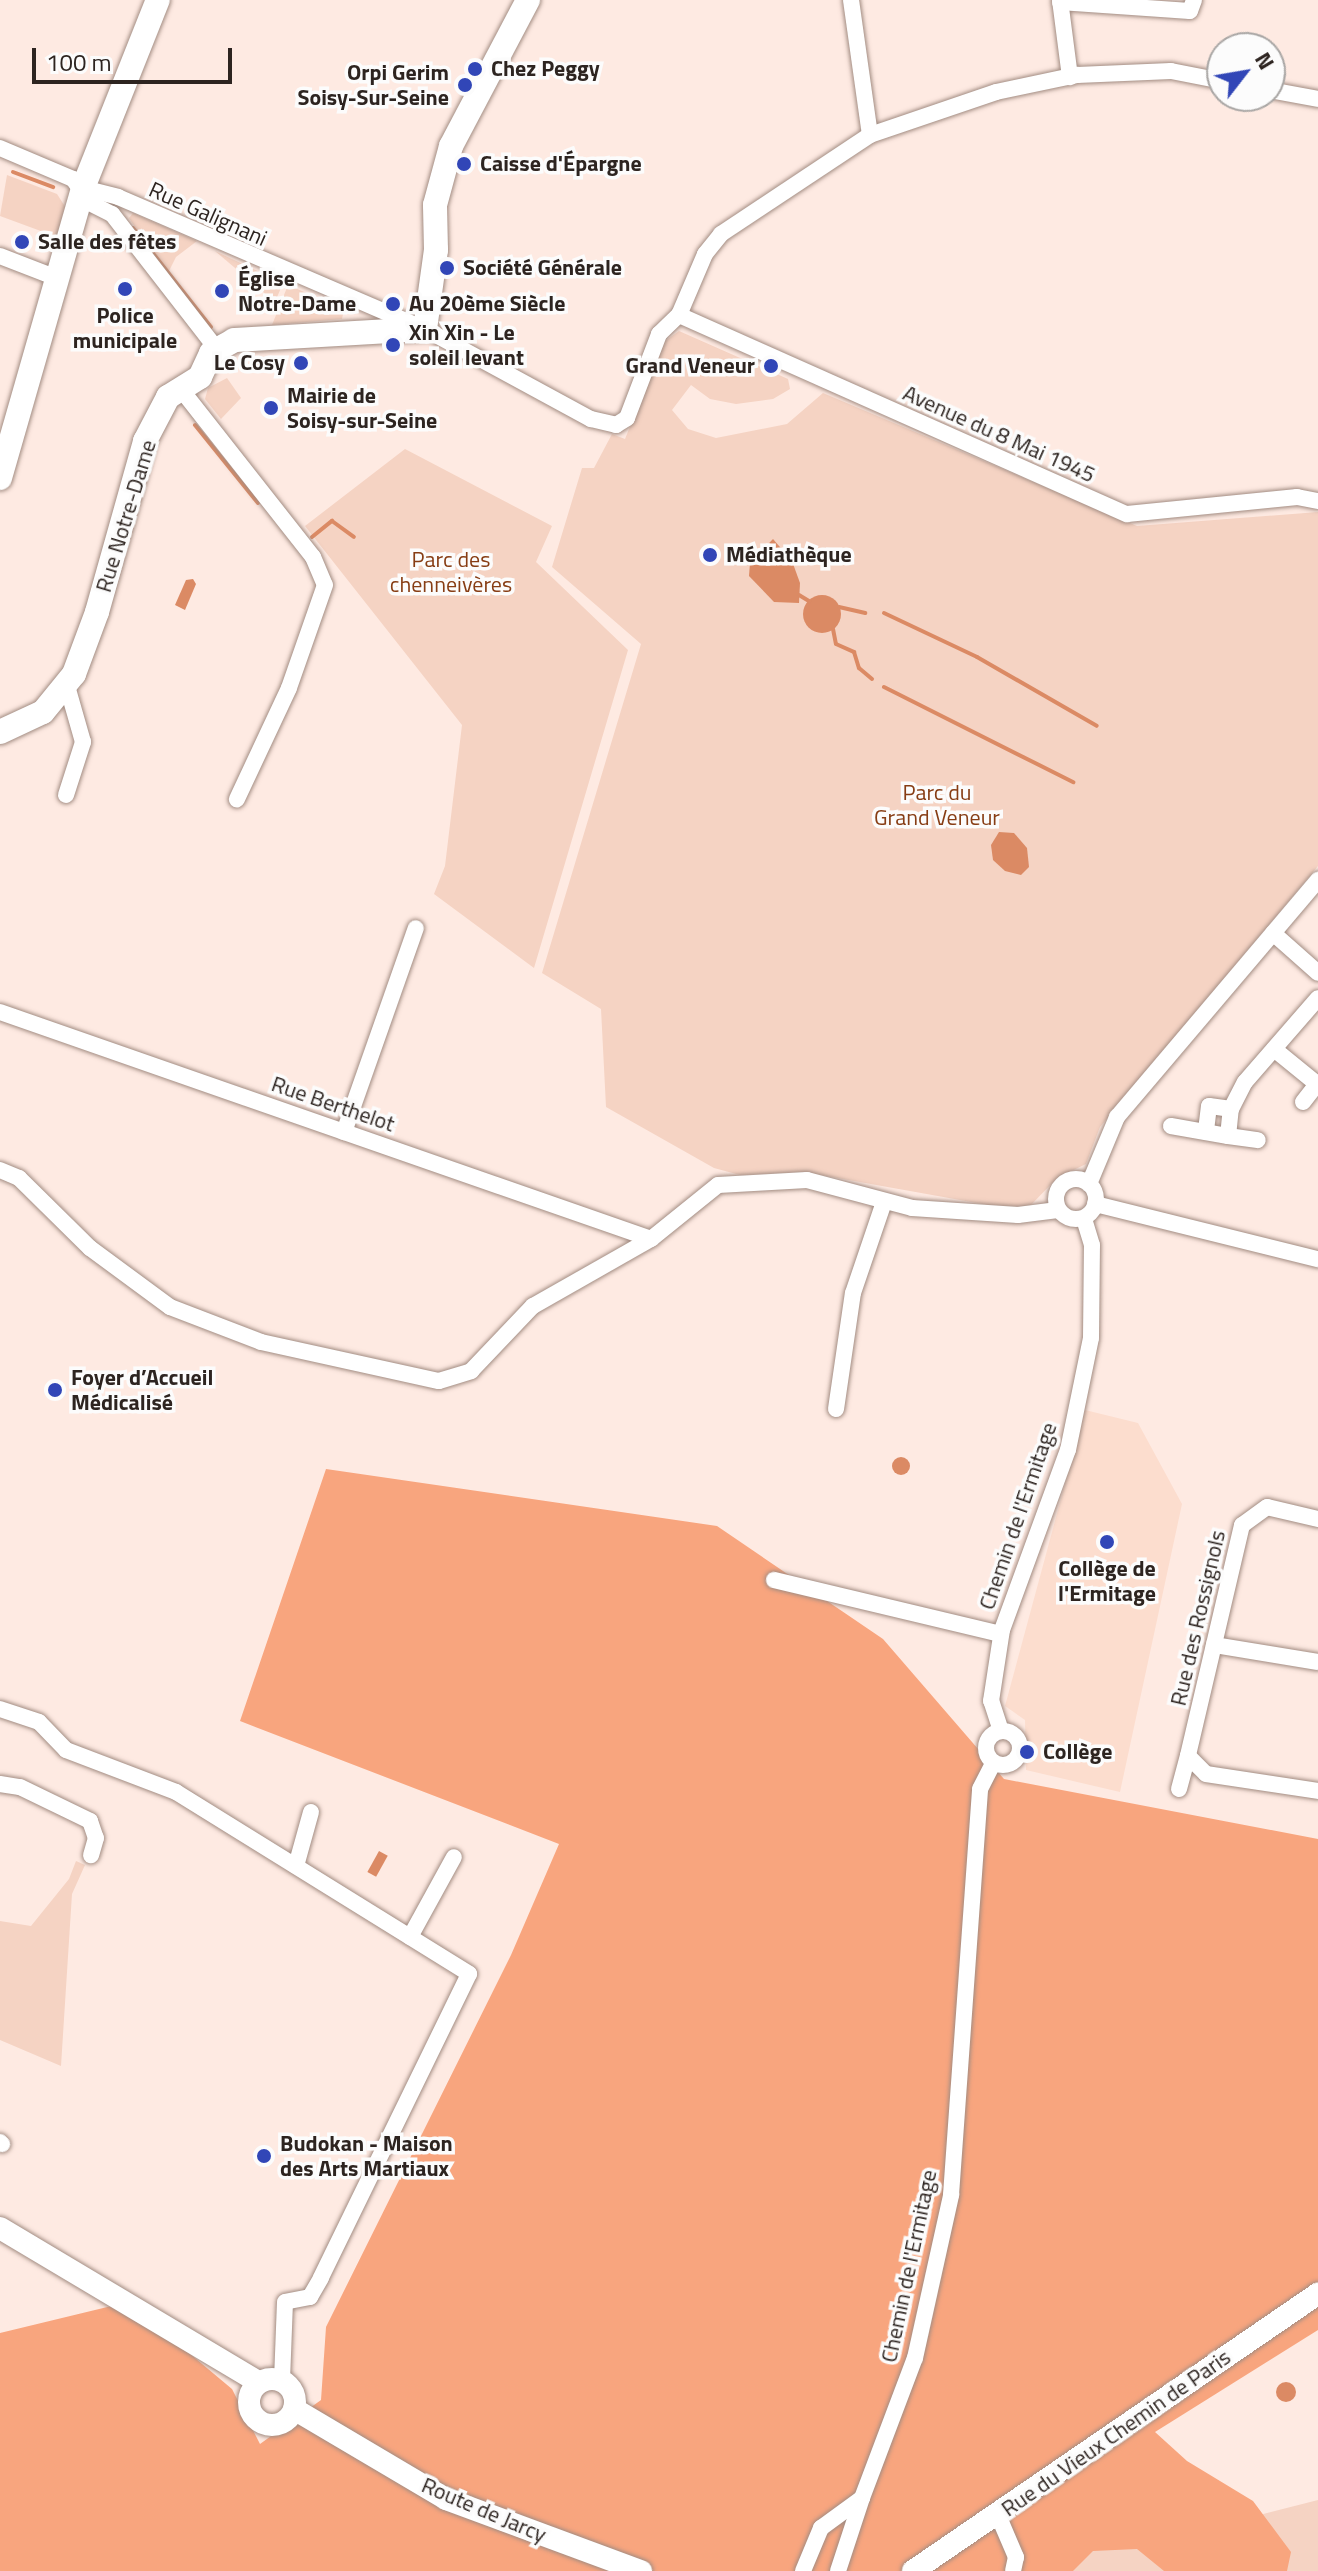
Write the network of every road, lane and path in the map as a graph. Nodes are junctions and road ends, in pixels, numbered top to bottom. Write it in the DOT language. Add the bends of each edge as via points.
graph roads {
  1 [pos="158,0"];
  2 [pos="528,0"];
  3 [pos="851,0"];
  4 [pos="1194,0"];
  5 [pos="1060,1"];
  6 [pos="1070,77"];
  7 [pos="1206,78"];
  8 [pos="1286,93"];
  9 [pos="1318,99"];
  10 [pos="870,135"];
  11 [pos="0,148"];
  12 [pos="83,188"];
  13 [pos="115,206"];
  14 [pos="0,256"];
  15 [pos="57,278"];
  16 [pos="358,304"];
  17 [pos="679,315"];
  18 [pos="425,329"];
  19 [pos="355,333"];
  20 [pos="216,348"];
  21 [pos="180,388"];
  22 [pos="0,478"];
  23 [pos="1318,501"];
  24 [pos="67,686"];
  25 [pos="0,732"];
  26 [pos="66,795"];
  27 [pos="237,799"];
  28 [pos="1318,880"];
  29 [pos="416,928"];
  30 [pos="1273,933"];
  31 [pos="1318,973"];
  32 [pos="1318,998"];
  33 [pos="0,1012"];
  34 [pos="1274,1049"];
  35 [pos="1318,1084"];
  36 [pos="1303,1102"];
  37 [pos="1231,1109"];
  38 [pos="1171,1126"];
  39 [pos="344,1132"];
  40 [pos="1206,1132"];
  41 [pos="1228,1136"];
  42 [pos="1258,1140"];
  43 [pos="0,1170"];
  44 [pos="1089,1184"];
  45 [pos="884,1202"];
  46 [pos="1095,1204"];
  47 [pos="1058,1210"];
  48 [pos="1084,1219"];
  49 [pos="651,1239"];
  50 [pos="1318,1259"];
  51 [pos="836,1409"];
  52 [pos="1318,1519"];
  53 [pos="774,1580"];
  54 [pos="1001,1634"];
  55 [pos="1214,1645"];
  56 [pos="1318,1662"];
  57 [pos="0,1709"];
  58 [pos="1001,1731"];
  59 [pos="1188,1756"];
  60 [pos="994,1762"];
  61 [pos="0,1784"];
  62 [pos="1179,1789"];
  63 [pos="1318,1791"];
  64 [pos="311,1812"];
  65 [pos="91,1855"];
  66 [pos="454,1857"];
  67 [pos="296,1866"];
  68 [pos="410,1937"];
  69 [pos="0,2228"];
  70 [pos="1318,2294"];
  71 [pos="282,2381"];
  72 [pos="258,2382"];
  73 [pos="294,2409"];
  74 [pos="862,2498"];
  75 [pos="998,2515"];
  76 [pos="641,2571"];
  77 [pos="803,2571"];
  78 [pos="838,2571"];
  79 [pos="913,2571"];
  80 [pos="1013,2571"];
  1 -- 12 [label="main road"];
  2 -- 18 [label="main road" via="451,146 435,205 436,250"];
  3 -- 10 [label="street"];
  4 -- 5 [label="street" via="1190,11"];
  5 -- 6 [label="street"];
  6 -- 7 [label="street" via="1171,71"];
  6 -- 10 [label="street" via="984,95"];
  8 -- 9 [label="street"];
  10 -- 17 [label="street" via="721,234 705,254"];
  11 -- 12 [label="street, Rue Galignani"];
  12 -- 13 [label="street, Rue Galignani"];
  12 -- 15 [label="main road"];
  13 -- 16 [label="street, Rue Galignani"];
  13 -- 20 [label="street"];
  14 -- 15 [label="street"];
  15 -- 22 [label="main road"];
  16 -- 18 [label="street, Rue Galignani"];
  16 -- 19 [label="street" via="364,315"];
  17 -- 18 [label="street, Rue Galignani" via="659,334 627,418 616,425 591,419"];
  17 -- 23 [label="street, Avenue du 8 Mai 1945" via="1127,514 1297,497"];
  18 -- 19 [label="main road"];
  19 -- 20 [label="main road" via="234,340"];
  20 -- 21 [label="main road, Rue Notre-Dame" via="200,377"];
  21 -- 24 [label="main road, Rue Notre-Dame" via="168,397 145,441 97,612"];
  21 -- 27 [label="street" via="319,565 325,585 289,688"];
  24 -- 25 [label="main road, Rue Notre-Dame" via="30,722"];
  24 -- 26 [label="street" via="83,742"];
  28 -- 30 [label="street"];
  29 -- 39 [label="street"];
  30 -- 31 [label="street"];
  30 -- 44 [label="street" via="1117,1117"];
  32 -- 34 [label="street"];
  33 -- 39 [label="street, Rue Berthelot"];
  34 -- 35 [label="street"];
  34 -- 37 [label="street" via="1245,1082"];
  35 -- 36 [label="street"];
  37 -- 40 [label="street" via="1209,1106"];
  37 -- 41 [label="street"];
  38 -- 40 [label="street"];
  39 -- 49 [label="street, Rue Berthelot"];
  40 -- 41 [label="street"];
  41 -- 42 [label="street"];
  43 -- 49 [label="street" via="19,1178 90,1248 170,1307 261,1342 439,1381 471,1371 548,1295"];
  44 -- 46 [label="street"];
  44 -- 47 [label="street" via="1065,1182 1056,1195"];
  45 -- 47 [label="street" via="1018,1215"];
  45 -- 49 [label="street" via="807,1180 718,1185"];
  45 -- 51 [label="street" via="853,1293"];
  46 -- 48 [label="street"];
  46 -- 50 [label="street"];
  47 -- 48 [label="street" via="1071,1219"];
  48 -- 54 [label="street, Chemin de l'Ermitage" via="1092,1245 1091,1338 1068,1450"];
  52 -- 55 [label="street, Rue des Rossignols" via="1267,1507 1242,1525"];
  53 -- 54 [label="street"];
  54 -- 58 [label="street, Chemin de l'Ermitage" via="991,1701"];
  55 -- 56 [label="street"];
  55 -- 59 [label="street, Rue des Rossignols"];
  57 -- 67 [label="street" via="39,1722 66,1750 176,1792"];
  58 -- 60 [label="street" via="987,1742"];
  58 -- 60 [label="street" via="1016,1737 1019,1753 1007,1764"];
  59 -- 62 [label="street, Rue des Rossignols"];
  59 -- 63 [label="street" via="1206,1774"];
  60 -- 74 [label="street, Chemin de l'Ermitage" via="980,1789 951,2195 915,2358"];
  61 -- 65 [label="street" via="69,1807 90,1821 96,1838"];
  64 -- 67 [label="street"];
  66 -- 68 [label="street"];
  67 -- 68 [label="street"];
  68 -- 71 [label="street" via="469,1974 321,2278 310,2297 285,2302"];
  69 -- 72 [label="street"];
  70 -- 75 [label="street, Rue du Vieux Chemin de Paris"];
  71 -- 72 [label="street"];
  71 -- 73 [label="street" via="293,2392"];
  72 -- 73 [label="street" via="248,2403 255,2419 279,2424"];
  73 -- 76 [label="street, Route de Jarcy" via="446,2499"];
  74 -- 77 [label="street" via="821,2528"];
  74 -- 78 [label="street, Chemin de l'Ermitage"];
  75 -- 79 [label="street, Rue du Vieux Chemin de Paris"];
  75 -- 80 [label="street" via="1016,2557"];
}
